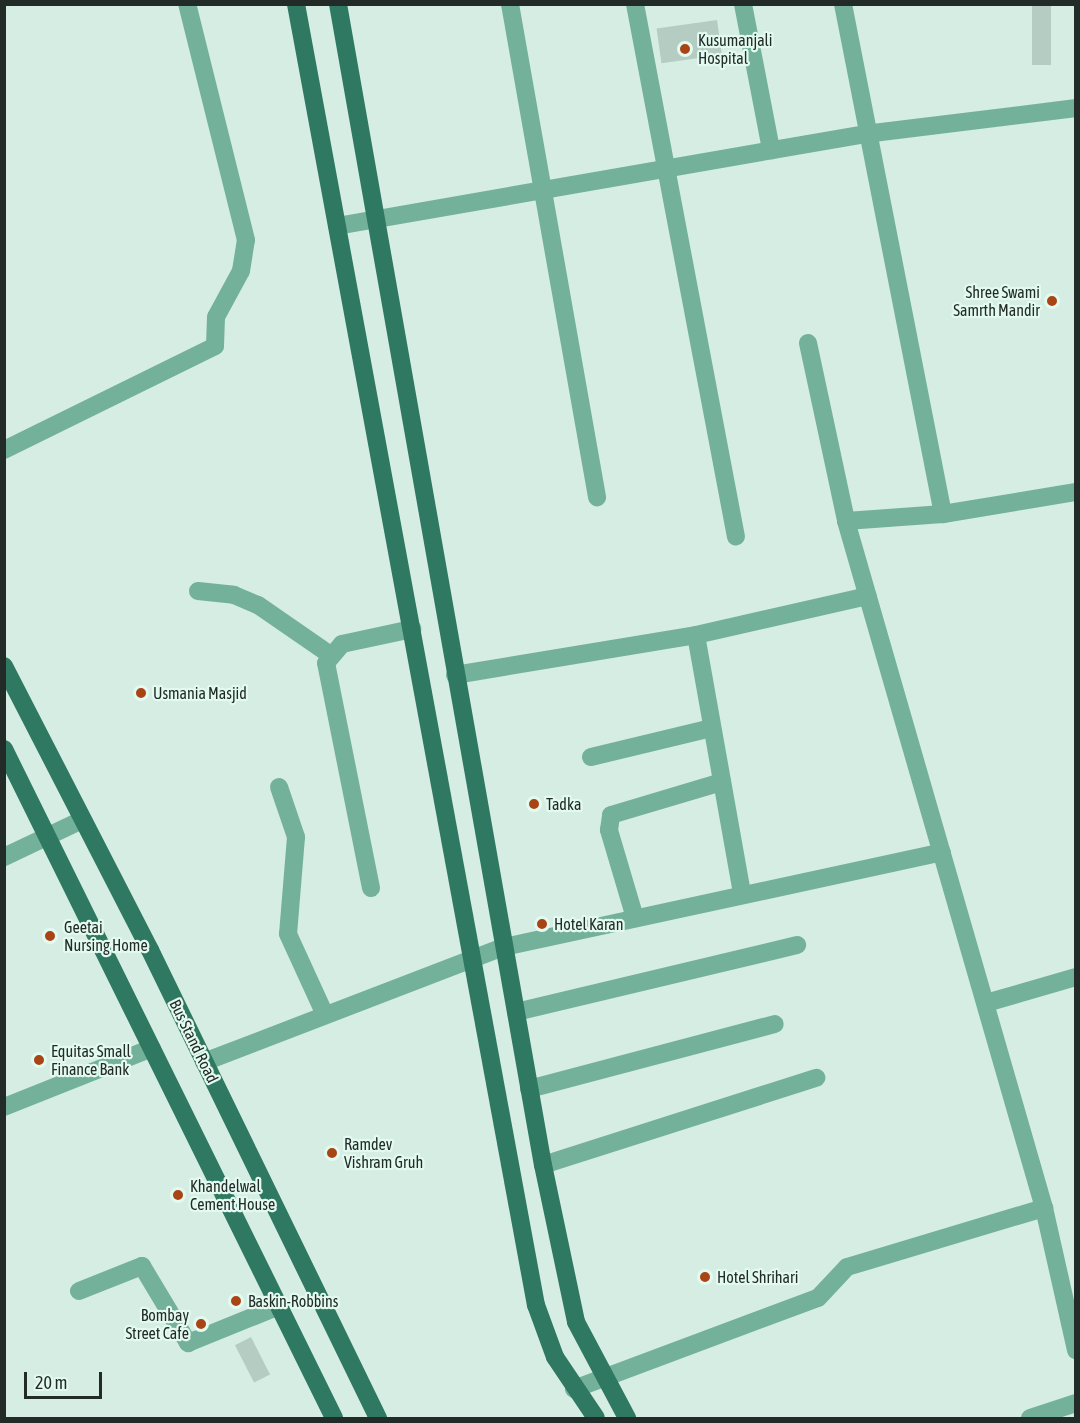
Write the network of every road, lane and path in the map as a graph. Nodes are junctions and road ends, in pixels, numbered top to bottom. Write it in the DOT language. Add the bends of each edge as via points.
graph roads {
  1 [pos="187,4"];
  2 [pos="296,4"];
  3 [pos="338,4"];
  4 [pos="510,4"];
  5 [pos="635,4"];
  6 [pos="743,4"];
  7 [pos="843,4"];
  8 [pos="1076,108"];
  9 [pos="865,134"];
  10 [pos="771,150"];
  11 [pos="667,169"];
  12 [pos="544,187"];
  13 [pos="375,219"];
  14 [pos="337,226"];
  15 [pos="808,343"];
  16 [pos="4,450"];
  17 [pos="1076,492"];
  18 [pos="597,497"];
  19 [pos="943,514"];
  20 [pos="846,521"];
  21 [pos="736,537"];
  22 [pos="198,591"];
  23 [pos="868,596"];
  24 [pos="412,629"];
  25 [pos="696,635"];
  26 [pos="329,654"];
  27 [pos="4,666"];
  28 [pos="455,675"];
  29 [pos="712,728"];
  30 [pos="4,749"];
  31 [pos="591,757"];
  32 [pos="722,782"];
  33 [pos="279,787"];
  34 [pos="82,820"];
  35 [pos="47,836"];
  36 [pos="942,852"];
  37 [pos="4,857"];
  38 [pos="370,888"];
  39 [pos="741,893"];
  40 [pos="634,918"];
  41 [pos="797,945"];
  42 [pos="504,948"];
  43 [pos="472,957"];
  44 [pos="1076,977"];
  45 [pos="986,1003"];
  46 [pos="516,1012"];
  47 [pos="325,1015"];
  48 [pos="775,1024"];
  49 [pos="152,1048"];
  50 [pos="204,1062"];
  51 [pos="816,1078"];
  52 [pos="529,1089"];
  53 [pos="4,1107"];
  54 [pos="543,1165"];
  55 [pos="1044,1208"];
  56 [pos="79,1291"];
  57 [pos="279,1306"];
  58 [pos="1076,1350"];
  59 [pos="602,1378"];
  60 [pos="574,1389"];
  61 [pos="1076,1403"];
  62 [pos="334,1419"];
  63 [pos="378,1419"];
  64 [pos="596,1419"];
  65 [pos="627,1419"];
  66 [pos="1030,1419"];
  1 -- 16 [label="street" via="246,240 241,271 216,317 215,346"];
  2 -- 14 [label="main road"];
  3 -- 13 [label="main road"];
  4 -- 12 [label="street"];
  5 -- 11 [label="street"];
  6 -- 10 [label="street"];
  7 -- 9 [label="street"];
  8 -- 9 [label="street"];
  9 -- 10 [label="street"];
  9 -- 19 [label="street"];
  10 -- 11 [label="street"];
  11 -- 12 [label="street"];
  11 -- 21 [label="street"];
  12 -- 13 [label="street"];
  12 -- 18 [label="street"];
  13 -- 14 [label="street"];
  13 -- 28 [label="main road"];
  14 -- 24 [label="main road"];
  15 -- 20 [label="street"];
  17 -- 19 [label="street"];
  19 -- 20 [label="street"];
  20 -- 23 [label="street"];
  22 -- 26 [label="street" via="234,595 258,605"];
  23 -- 25 [label="street"];
  23 -- 36 [label="street"];
  24 -- 26 [label="street" via="342,644"];
  24 -- 43 [label="main road"];
  25 -- 28 [label="street"];
  25 -- 29 [label="street"];
  26 -- 38 [label="street" via="326,663"];
  27 -- 34 [label="main road, Bus Stand Road"];
  28 -- 42 [label="main road"];
  29 -- 31 [label="street"];
  29 -- 32 [label="street"];
  30 -- 35 [label="main road"];
  32 -- 39 [label="street"];
  32 -- 40 [label="street" via="611,815 609,830"];
  33 -- 47 [label="street" via="296,837 288,934"];
  34 -- 35 [label="street"];
  34 -- 50 [label="main road, Bus Stand Road"];
  35 -- 37 [label="street"];
  35 -- 49 [label="main road"];
  36 -- 39 [label="street"];
  36 -- 45 [label="street"];
  39 -- 40 [label="street"];
  40 -- 42 [label="street"];
  41 -- 46 [label="street"];
  42 -- 43 [label="street"];
  42 -- 46 [label="main road"];
  43 -- 47 [label="street"];
  43 -- 60 [label="main road" via="536,1305 555,1357"];
  44 -- 45 [label="street"];
  45 -- 55 [label="street"];
  46 -- 52 [label="main road"];
  47 -- 50 [label="street"];
  48 -- 52 [label="street"];
  49 -- 53 [label="street"];
  49 -- 57 [label="main road"];
  50 -- 63 [label="main road, Bus Stand Road"];
  51 -- 54 [label="street"];
  52 -- 54 [label="main road"];
  54 -- 59 [label="main road" via="576,1322"];
  55 -- 58 [label="street"];
  55 -- 59 [label="street" via="847,1268 818,1298"];
  56 -- 57 [label="street" via="142,1266 188,1343"];
  57 -- 62 [label="main road"];
  59 -- 60 [label="street"];
  59 -- 65 [label="main road"];
  60 -- 64 [label="main road"];
  61 -- 66 [label="street"];
}
